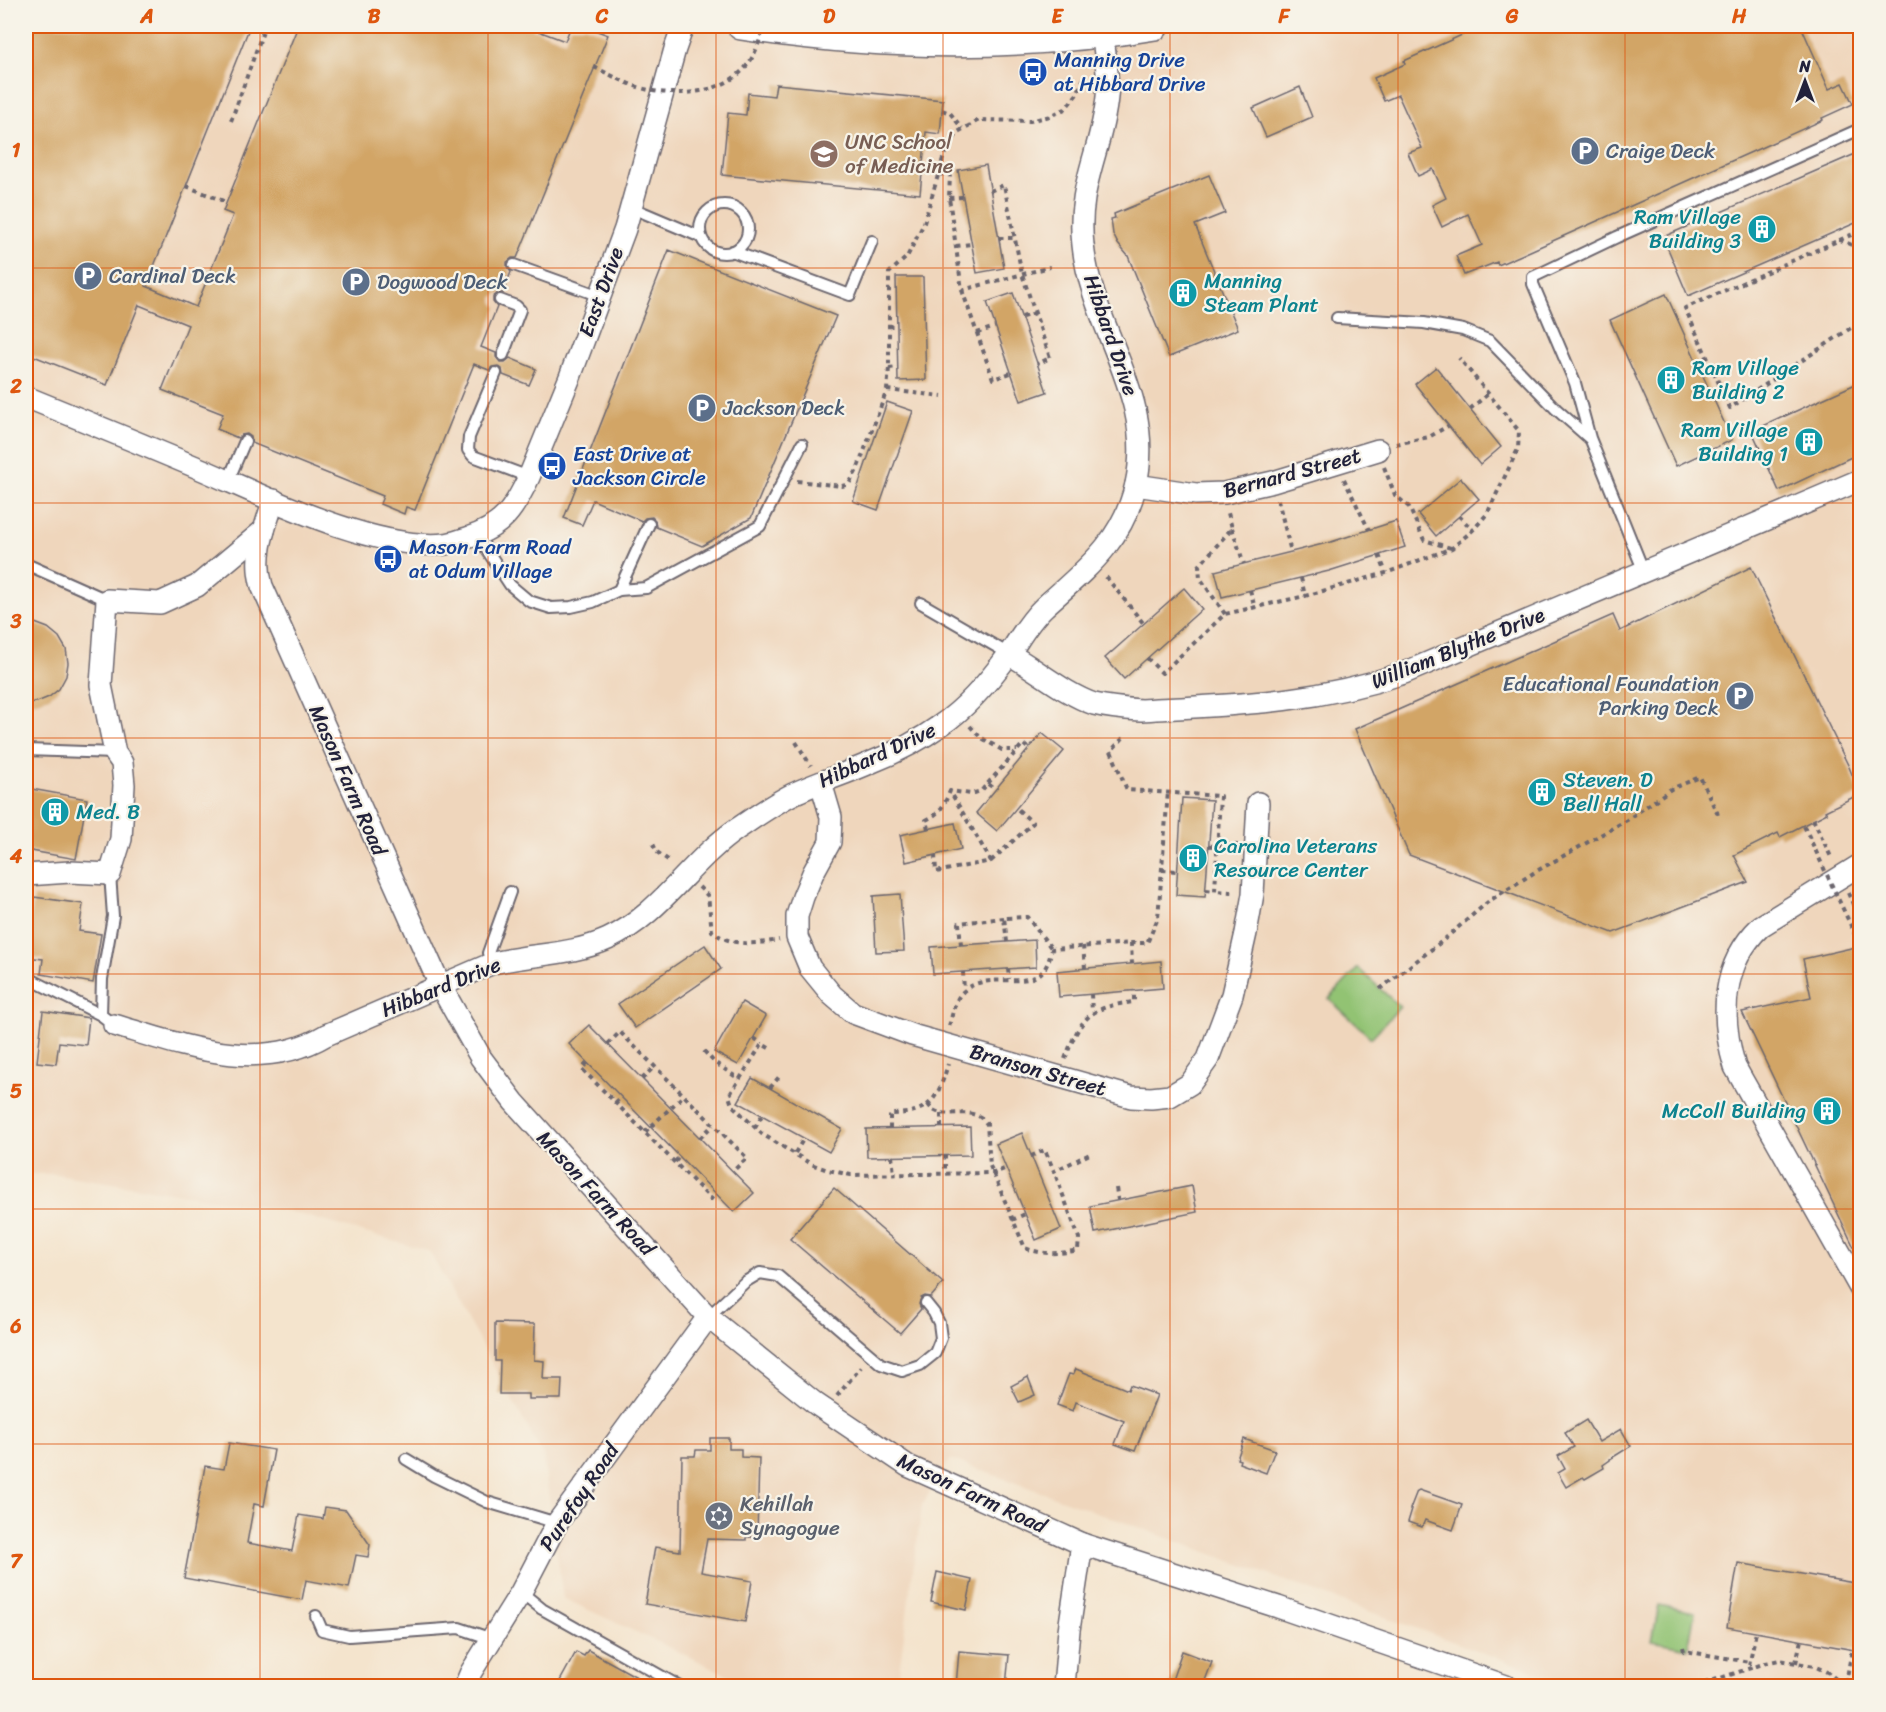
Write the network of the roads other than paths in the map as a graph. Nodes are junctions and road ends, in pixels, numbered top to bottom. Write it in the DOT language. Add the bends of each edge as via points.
graph roads {
  1 [pos="684,26"];
  2 [pos="741,26"];
  3 [pos="1155,26"];
  4 [pos="1102,30"];
  5 [pos="1860,129"];
  6 [pos="630,207"];
  7 [pos="701,237"];
  8 [pos="872,241"];
  9 [pos="732,250"];
  10 [pos="514,265"];
  11 [pos="600,296"];
  12 [pos="500,300"];
  13 [pos="1337,318"];
  14 [pos="503,355"];
  15 [pos="496,373"];
  16 [pos="26,397"];
  17 [pos="1590,438"];
  18 [pos="245,441"];
  19 [pos="802,444"];
  20 [pos="1377,450"];
  21 [pos="529,477"];
  22 [pos="1860,480"];
  23 [pos="228,481"];
  24 [pos="1136,485"];
  25 [pos="274,500"];
  26 [pos="649,524"];
  27 [pos="264,530"];
  28 [pos="477,535"];
  29 [pos="26,564"];
  30 [pos="1644,572"];
  31 [pos="619,590"];
  32 [pos="106,600"];
  33 [pos="921,603"];
  34 [pos="1009,654"];
  35 [pos="26,750"];
  36 [pos="115,753"];
  37 [pos="821,783"];
  38 [pos="1258,803"];
  39 [pos="1860,865"];
  40 [pos="110,874"];
  41 [pos="26,875"];
  42 [pos="510,892"];
  43 [pos="489,953"];
  44 [pos="26,974"];
  45 [pos="441,985"];
  46 [pos="108,1020"];
  47 [pos="1860,1288"];
  48 [pos="926,1304"];
  49 [pos="708,1317"];
  50 [pos="406,1459"];
  51 [pos="556,1523"];
  52 [pos="1082,1544"];
  53 [pos="521,1592"];
  54 [pos="316,1616"];
  55 [pos="492,1639"];
  56 [pos="465,1686"];
  57 [pos="679,1686"];
  58 [pos="1064,1686"];
  59 [pos="1506,1686"];
  1 -- 6 [label="street, East Drive"];
  2 -- 4 [label="street" via="923,41 998,41"];
  3 -- 4 [label="street"];
  4 -- 24 [label="street, Hibbard Drive" via="1107,98 1083,196 1083,245 1095,301 1137,413 1141,449"];
  5 -- 17 [label="lane" via="1533,276 1575,383"];
  6 -- 7 [label="lane"];
  6 -- 11 [label="street, East Drive"];
  7 -- 9 [label="lane" via="714,250"];
  7 -- 9 [label="lane" via="701,222 709,210 729,206 744,216 747,225 745,240"];
  8 -- 9 [label="lane" via="850,295"];
  10 -- 11 [label="lane"];
  11 -- 21 [label="street, East Drive"];
  12 -- 14 [label="lane" via="520,310"];
  13 -- 17 [label="lane" via="1424,323 1463,330 1490,341"];
  15 -- 21 [label="lane" via="469,437 468,450 473,456"];
  16 -- 23 [label="street"];
  17 -- 30 [label="lane"];
  18 -- 23 [label="lane"];
  19 -- 31 [label="lane" via="760,526 646,588"];
  20 -- 24 [label="street, Bernard Street" via="1224,493 1196,494"];
  21 -- 28 [label="street, East Drive" via="516,504 501,522"];
  22 -- 30 [label="street, William Blythe Drive"];
  23 -- 25 [label="street"];
  24 -- 34 [label="street, Hibbard Drive" via="1110,543 1093,564 1036,615"];
  25 -- 27 [label="street, Mason Farm Road"];
  25 -- 28 [label="street, East Drive" via="363,533 408,544 447,544"];
  26 -- 31 [label="lane"];
  27 -- 32 [label="street" via="196,586 159,603"];
  27 -- 45 [label="street, Mason Farm Road" via="257,566 266,598"];
  28 -- 31 [label="lane" via="510,585 529,601 551,608 571,607"];
  29 -- 32 [label="lane"];
  30 -- 34 [label="street, William Blythe Drive" via="1404,673 1341,691 1289,700 1141,710 1109,707 1079,696"];
  32 -- 36 [label="street" via="101,685"];
  33 -- 34 [label="lane"];
  34 -- 37 [label="street, Hibbard Drive" via="976,694 940,726 875,761"];
  35 -- 36 [label="lane"];
  36 -- 40 [label="street" via="122,763 124,785 121,839"];
  37 -- 38 [label="street, Branson Street" via="831,817 830,842 803,897 797,916 797,937 810,968 832,995 853,1013 912,1035 1131,1097 1151,1098 1170,1096 1190,1084 1208,1059 1232,994 1253,894"];
  37 -- 45 [label="street, Hibbard Drive" via="793,794 718,842 645,916 624,930 582,948 493,963"];
  39 -- 47 [label="street" via="1769,921 1749,938 1734,963 1725,1009 1727,1042 1735,1067"];
  40 -- 41 [label="street"];
  40 -- 46 [label="lane" via="113,916 102,979"];
  42 -- 43 [label="lane"];
  44 -- 46 [label="lane"];
  45 -- 46 [label="street, Hibbard Drive" via="310,1045 255,1056 218,1053"];
  45 -- 49 [label="street, Mason Farm Road" via="481,1058 514,1102"];
  48 -- 49 [label="lane" via="939,1323 941,1338 935,1353 920,1365 902,1371 870,1356 778,1276 760,1273 745,1281"];
  49 -- 51 [label="street, Purefoy Road"];
  49 -- 52 [label="street, Mason Farm Road" via="816,1404 908,1466"];
  50 -- 51 [label="lane" via="487,1502"];
  51 -- 53 [label="street, Purefoy Road"];
  52 -- 58 [label="street"];
  52 -- 59 [label="street, Mason Farm Road"];
  53 -- 55 [label="street, Purefoy Road"];
  53 -- 57 [label="lane" via="542,1609"];
  54 -- 55 [label="lane" via="322,1630 349,1636 459,1628"];
  55 -- 56 [label="street, Purefoy Road"];
}
